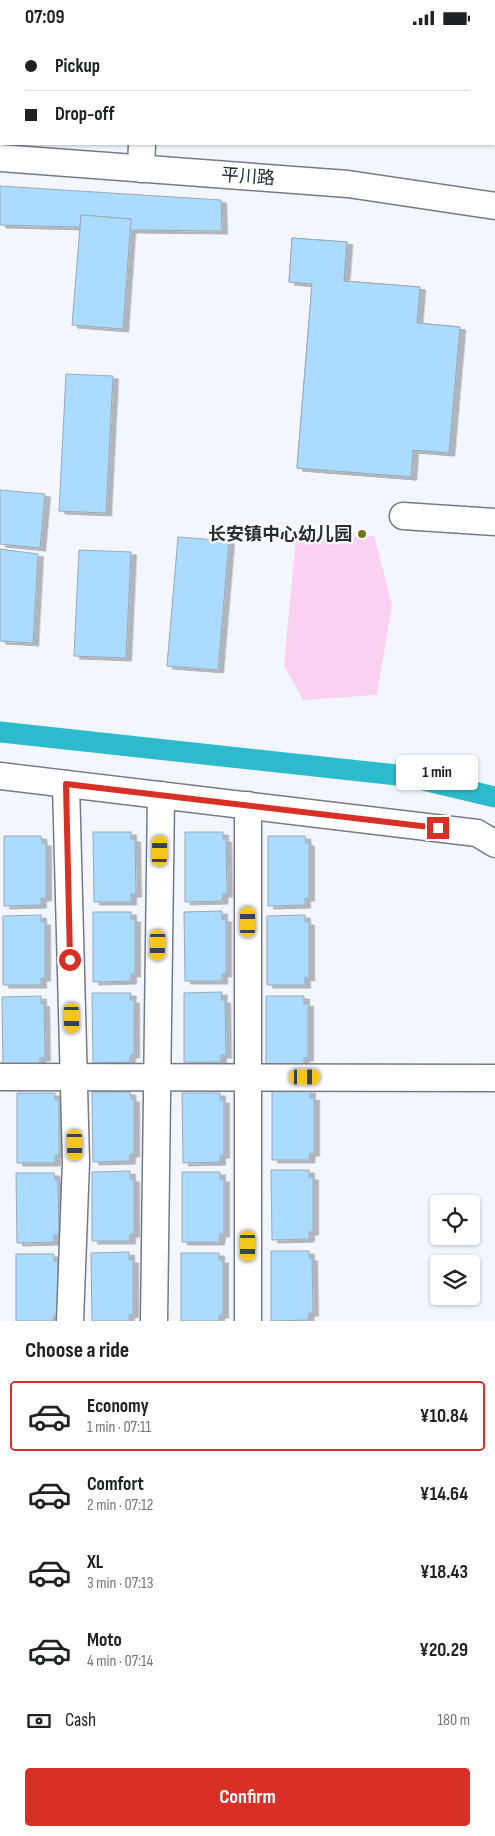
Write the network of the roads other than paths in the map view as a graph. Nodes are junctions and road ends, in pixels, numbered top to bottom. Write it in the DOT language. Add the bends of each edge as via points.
graph roads {
  1 [pos="142,156"];
  2 [pos="0,159"];
  3 [pos="495,206"];
  4 [pos="403,516"];
  5 [pos="495,522"];
  6 [pos="0,776"];
  7 [pos="66,784"];
  8 [pos="160,795"];
  9 [pos="248,805"];
  10 [pos="495,844"];
  11 [pos="0,1077"];
  12 [pos="74,1077"];
  13 [pos="157,1077"];
  14 [pos="248,1077"];
  15 [pos="495,1078"];
  16 [pos="70,1321"];
  17 [pos="154,1321"];
  18 [pos="248,1321"];
  1 -- 2 [label="street, 平川路"];
  1 -- 3 [label="street, 平川路"];
  4 -- 5 [label="street"];
  6 -- 7 [label="street"];
  7 -- 8 [label="street"];
  7 -- 12 [label="street"];
  8 -- 9 [label="street"];
  8 -- 13 [label="street"];
  9 -- 10 [label="street" via="477,833"];
  9 -- 14 [label="street"];
  11 -- 12 [label="street"];
  12 -- 13 [label="street"];
  12 -- 16 [label="street" via="76,1162"];
  13 -- 14 [label="street"];
  13 -- 17 [label="street"];
  14 -- 15 [label="street"];
  14 -- 18 [label="street"];
}
